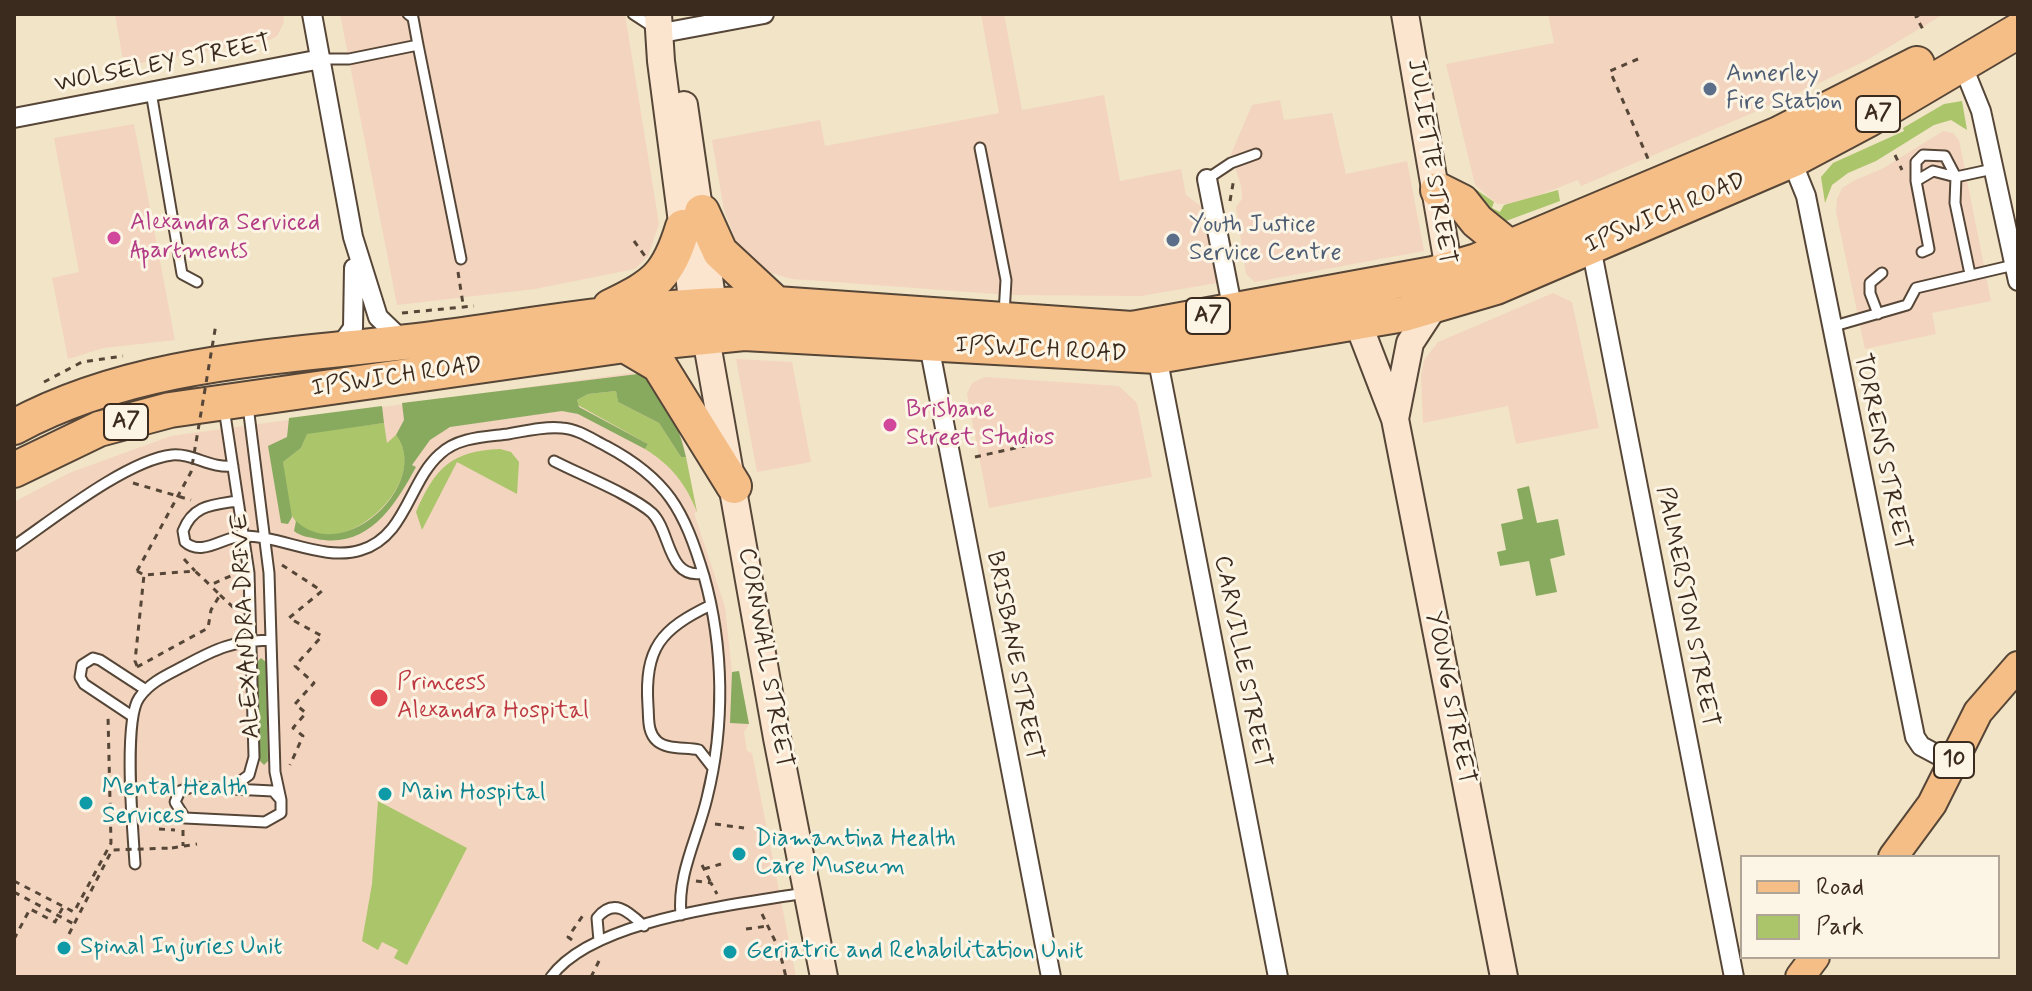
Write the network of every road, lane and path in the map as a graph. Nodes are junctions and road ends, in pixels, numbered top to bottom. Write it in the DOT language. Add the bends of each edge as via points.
graph roads {
  1 [pos="312,14"];
  2 [pos="408,14"];
  3 [pos="633,14"];
  4 [pos="764,14"];
  5 [pos="1405,14"];
  6 [pos="1920,14"];
  7 [pos="2005,14"];
  8 [pos="660,23"];
  9 [pos="2018,31"];
  10 [pos="1925,33"];
  11 [pos="418,45"];
  12 [pos="321,59"];
  13 [pos="1638,59"];
  14 [pos="1962,64"];
  15 [pos="151,92"];
  16 [pos="14,118"];
  17 [pos="1785,147"];
  18 [pos="980,148"];
  19 [pos="1256,154"];
  20 [pos="1895,155"];
  21 [pos="1646,156"];
  22 [pos="1899,162"];
  23 [pos="1993,169"];
  24 [pos="1956,177"];
  25 [pos="1207,179"];
  26 [pos="1711,179"];
  27 [pos="1916,181"];
  28 [pos="1438,190"];
  29 [pos="690,207"];
  30 [pos="353,237"];
  31 [pos="634,241"];
  32 [pos="639,247"];
  33 [pos="1509,247"];
  34 [pos="1591,247"];
  35 [pos="1922,252"];
  36 [pos="459,260"];
  37 [pos="1449,270"];
  38 [pos="1882,273"];
  39 [pos="2016,273"];
  40 [pos="1970,274"];
  41 [pos="197,282"];
  42 [pos="776,304"];
  43 [pos="464,305"];
  44 [pos="703,305"];
  45 [pos="479,308"];
  46 [pos="1435,308"];
  47 [pos="1233,311"];
  48 [pos="1878,314"];
  49 [pos="378,317"];
  50 [pos="588,317"];
  51 [pos="1003,319"];
  52 [pos="1358,323"];
  53 [pos="216,324"];
  54 [pos="1831,327"];
  55 [pos="706,338"];
  56 [pos="404,342"];
  57 [pos="199,345"];
  58 [pos="625,345"];
  59 [pos="929,345"];
  60 [pos="336,351"];
  61 [pos="127,355"];
  62 [pos="1157,356"];
  63 [pos="230,380"];
  64 [pos="34,389"];
  65 [pos="1395,419"];
  66 [pos="14,427"];
  67 [pos="1029,445"];
  68 [pos="975,457"];
  69 [pos="554,461"];
  70 [pos="233,466"];
  71 [pos="14,470"];
  72 [pos="131,483"];
  73 [pos="734,486"];
  74 [pos="191,500"];
  75 [pos="237,501"];
  76 [pos="244,536"];
  77 [pos="265,538"];
  78 [pos="14,546"];
  79 [pos="279,564"];
  80 [pos="239,573"];
  81 [pos="703,573"];
  82 [pos="144,575"];
  83 [pos="210,585"];
  84 [pos="220,595"];
  85 [pos="711,605"];
  86 [pos="240,614"];
  87 [pos="271,640"];
  88 [pos="251,641"];
  89 [pos="2018,666"];
  90 [pos="146,690"];
  91 [pos="108,711"];
  92 [pos="132,716"];
  93 [pos="1953,763"];
  94 [pos="713,768"];
  95 [pos="287,772"];
  96 [pos="231,788"];
  97 [pos="281,800"];
  98 [pos="713,825"];
  99 [pos="744,828"];
  100 [pos="183,830"];
  101 [pos="197,844"];
  102 [pos="183,846"];
  103 [pos="1894,855"];
  104 [pos="135,864"];
  105 [pos="721,864"];
  106 [pos="691,880"];
  107 [pos="14,881"];
  108 [pos="711,883"];
  109 [pos="731,891"];
  110 [pos="14,892"];
  111 [pos="808,892"];
  112 [pos="63,907"];
  113 [pos="762,913"];
  114 [pos="681,915"];
  115 [pos="74,924"];
  116 [pos="644,926"];
  117 [pos="768,926"];
  118 [pos="746,929"];
  119 [pos="69,934"];
  120 [pos="14,939"];
  121 [pos="599,941"];
  122 [pos="1814,959"];
  123 [pos="599,961"];
  124 [pos="551,977"];
  125 [pos="591,977"];
  126 [pos="786,977"];
  127 [pos="824,977"];
  128 [pos="1051,977"];
  129 [pos="1278,977"];
  130 [pos="1504,977"];
  131 [pos="1734,977"];
  132 [pos="1800,977"];
  1 -- 12 [label="street"];
  2 -- 11 [label="lane"];
  3 -- 8 [label="lane"];
  4 -- 8 [label="street"];
  5 -- 28 [label="main road, JULIETTE STREET"];
  6 -- 10 [label="path" via="1916,17"];
  7 -- 17 [label="highway, IPSWICH ROAD / A7"];
  8 -- 29 [label="main road, CORNWALL STREET" via="661,61"];
  9 -- 14 [label="highway, IPSWICH ROAD / A7"];
  11 -- 12 [label="lane"];
  11 -- 36 [label="lane"];
  12 -- 15 [label="street, WOLSELEY STREET"];
  12 -- 30 [label="street"];
  13 -- 21 [label="path" via="1610,71"];
  14 -- 17 [label="highway, IPSWICH ROAD / A7"];
  14 -- 23 [label="street" via="1978,98"];
  15 -- 16 [label="street, WOLSELEY STREET"];
  15 -- 41 [label="lane" via="182,274"];
  17 -- 26 [label="highway, IPSWICH ROAD / A7"];
  17 -- 54 [label="street, TORRENS STREET" via="1806,196"];
  18 -- 51 [label="lane" via="1006,280"];
  19 -- 25 [label="lane"];
  20 -- 22 [label="path"];
  23 -- 24 [label="lane"];
  23 -- 39 [label="street"];
  24 -- 27 [label="lane" via="1933,171"];
  24 -- 27 [label="lane" via="1945,156 1933,154 1916,162"];
  24 -- 40 [label="lane" via="1955,203"];
  25 -- 47 [label="street"];
  26 -- 33 [label="highway, IPSWICH ROAD / A7"];
  26 -- 34 [label="highway, IPSWICH ROAD / A7"];
  27 -- 35 [label="lane" via="1929,249"];
  28 -- 33 [label="highway" via="1462,202"];
  28 -- 37 [label="main road, JULIETTE STREET"];
  29 -- 42 [label="highway" via="720,252"];
  29 -- 44 [label="main road, CORNWALL STREET"];
  29 -- 50 [label="highway" via="673,260 649,288"];
  30 -- 49 [label="street"];
  30 -- 60 [label="street" via="353,328"];
  31 -- 32 [label="path"];
  33 -- 37 [label="highway, IPSWICH ROAD / A7"];
  34 -- 46 [label="highway, IPSWICH ROAD / A7"];
  34 -- 131 [label="street, PALMERSTON STREET"];
  36 -- 43 [label="path"];
  37 -- 46 [label="main road, JULIETTE STREET"];
  37 -- 47 [label="highway, IPSWICH ROAD / A7"];
  38 -- 48 [label="lane" via="1870,283"];
  39 -- 40 [label="lane"];
  40 -- 48 [label="lane" via="1916,288 1907,305"];
  42 -- 44 [label="highway, IPSWICH ROAD / A7"];
  42 -- 51 [label="highway, IPSWICH ROAD / A7"];
  43 -- 45 [label="path"];
  43 -- 49 [label="path"];
  44 -- 50 [label="highway, IPSWICH ROAD / A7"];
  44 -- 55 [label="main road, CORNWALL STREET"];
  46 -- 52 [label="highway, IPSWICH ROAD / A7"];
  46 -- 65 [label="main road, YOUNG STREET" via="1410,343"];
  47 -- 51 [label="highway, IPSWICH ROAD / A7" via="1132,329"];
  48 -- 54 [label="lane"];
  49 -- 56 [label="street"];
  50 -- 56 [label="highway, IPSWICH ROAD / A7"];
  52 -- 62 [label="highway, IPSWICH ROAD / A7"];
  52 -- 65 [label="main road, YOUNG STREET"];
  53 -- 82 [label="path, bridge" via="191,472 137,571"];
  54 -- 93 [label="street, TORRENS STREET" via="1915,737 1921,746"];
  55 -- 58 [label="highway, IPSWICH ROAD / A7"];
  55 -- 59 [label="highway, IPSWICH ROAD / A7" via="744,333"];
  55 -- 73 [label="main road, CORNWALL STREET"];
  56 -- 60 [label="highway, IPSWICH ROAD / A7"];
  57 -- 63 [label="path"];
  58 -- 63 [label="highway, IPSWICH ROAD / A7"];
  58 -- 73 [label="highway" via="659,365"];
  59 -- 62 [label="highway, IPSWICH ROAD / A7"];
  59 -- 128 [label="street, BRISBANE STREET"];
  60 -- 63 [label="highway, IPSWICH ROAD / A7"];
  61 -- 64 [label="path" via="82,362"];
  62 -- 129 [label="street, CARVILLE STREET"];
  63 -- 66 [label="highway, IPSWICH ROAD / A7" via="116,384"];
  63 -- 70 [label="lane, ALEXANDRA DRIVE"];
  63 -- 71 [label="highway, IPSWICH ROAD / A7" via="170,410 99,429"];
  63 -- 77 [label="lane, ALEXANDRA DRIVE"];
  65 -- 130 [label="main road, YOUNG STREET"];
  67 -- 68 [label="path"];
  69 -- 81 [label="lane" via="648,510 678,566 687,573"];
  70 -- 75 [label="lane, ALEXANDRA DRIVE"];
  70 -- 78 [label="lane" via="183,455 158,458 99,489"];
  72 -- 74 [label="path"];
  73 -- 111 [label="main road, CORNWALL STREET"];
  75 -- 76 [label="lane, ALEXANDRA DRIVE"];
  75 -- 76 [label="lane" via="195,512 183,537 189,546 200,548"];
  76 -- 77 [label="lane"];
  76 -- 88 [label="lane, ALEXANDRA DRIVE"];
  77 -- 81 [label="lane" via="338,553 361,550 392,528 432,462 446,449 472,439 558,427 576,430 655,476 676,506"];
  77 -- 87 [label="lane, ALEXANDRA DRIVE"];
  79 -- 95 [label="path" via="322,591 289,618 322,636 295,666 314,683 295,704 306,713 293,728 303,736"];
  80 -- 83 [label="path"];
  81 -- 85 [label="lane"];
  82 -- 83 [label="path" via="195,571"];
  82 -- 84 [label="path" via="136,669 208,628"];
  83 -- 84 [label="path"];
  84 -- 86 [label="path"];
  85 -- 94 [label="lane" via="719,673"];
  85 -- 94 [label="lane" via="670,627 649,666 646,686 655,740 699,750"];
  87 -- 88 [label="lane"];
  87 -- 97 [label="lane, ALEXANDRA DRIVE" via="275,772"];
  88 -- 90 [label="lane" via="218,647"];
  88 -- 96 [label="lane, ALEXANDRA DRIVE" via="253,766 244,781"];
  89 -- 93 [label="main road, 10" via="1978,712"];
  90 -- 92 [label="lane"];
  90 -- 92 [label="lane" via="100,660 82,665 84,684"];
  91 -- 112 [label="path" via="111,843 74,912"];
  92 -- 104 [label="lane"];
  93 -- 103 [label="main road, 10" via="1932,804"];
  94 -- 114 [label="lane" via="682,879"];
  96 -- 97 [label="lane" via="273,791"];
  96 -- 97 [label="lane" via="186,787 177,796 176,809 191,819 265,822 277,818"];
  98 -- 99 [label="path"];
  100 -- 102 [label="path"];
  101 -- 102 [label="path"];
  102 -- 115 [label="path, bridge" via="112,850"];
  105 -- 108 [label="path" via="703,867"];
  106 -- 108 [label="path"];
  107 -- 112 [label="path"];
  108 -- 109 [label="path" via="716,894"];
  110 -- 115 [label="path, bridge"];
  111 -- 114 [label="lane"];
  111 -- 127 [label="main road, CORNWALL STREET"];
  112 -- 120 [label="path" via="55,922 30,909"];
  113 -- 117 [label="path"];
  114 -- 116 [label="lane"];
  115 -- 119 [label="path, bridge"];
  116 -- 121 [label="lane"];
  116 -- 121 [label="lane" via="624,908 613,907 597,918"];
  117 -- 118 [label="path"];
  117 -- 126 [label="path"];
  121 -- 124 [label="lane" via="572,955"];
  122 -- 132 [label="main road"];
  123 -- 125 [label="path"];
}
